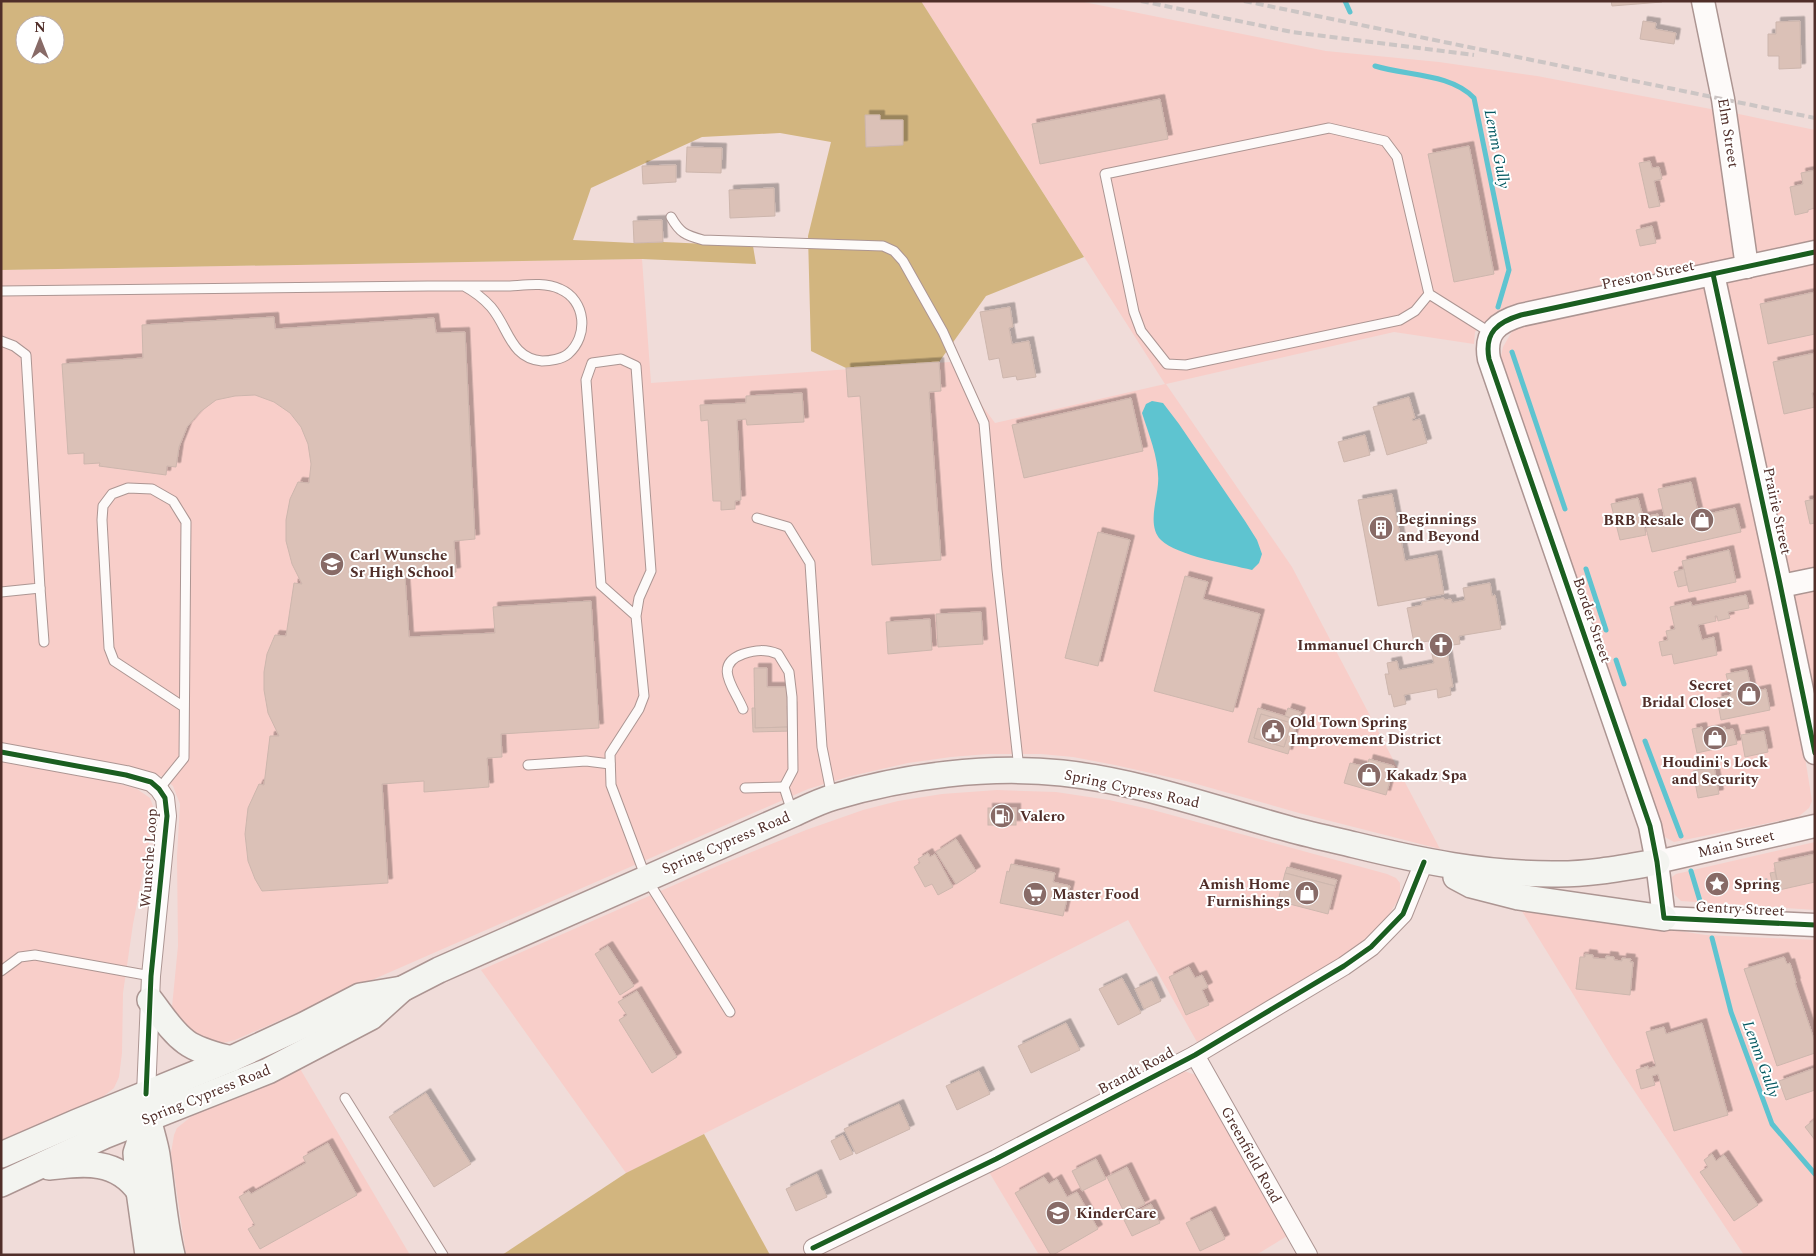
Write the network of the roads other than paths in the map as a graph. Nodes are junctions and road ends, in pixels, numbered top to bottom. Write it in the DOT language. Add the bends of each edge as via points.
graph roads {
  1 [pos="1703,1"];
  2 [pos="670,217"];
  3 [pos="1815,252"];
  4 [pos="1748,267"];
  5 [pos="1713,274"];
  6 [pos="464,286"];
  7 [pos="1,292"];
  8 [pos="1429,294"];
  9 [pos="1492,333"];
  10 [pos="1,341"];
  11 [pos="757,518"];
  12 [pos="1815,579"];
  13 [pos="1781,586"];
  14 [pos="40,588"];
  15 [pos="1,592"];
  16 [pos="636,616"];
  17 [pos="44,642"];
  18 [pos="184,707"];
  19 [pos="743,709"];
  20 [pos="1,752"];
  21 [pos="1815,754"];
  22 [pos="610,764"];
  23 [pos="528,765"];
  24 [pos="1020,770"];
  25 [pos="784,787"];
  26 [pos="745,788"];
  27 [pos="159,789"];
  28 [pos="832,798"];
  29 [pos="793,814"];
  30 [pos="1815,826"];
  31 [pos="1424,862"];
  32 [pos="1657,862"];
  33 [pos="646,878"];
  34 [pos="1664,918"];
  35 [pos="1815,925"];
  36 [pos="3,967"];
  37 [pos="150,988"];
  38 [pos="402,989"];
  39 [pos="730,1012"];
  40 [pos="1195,1055"];
  41 [pos="231,1059"];
  42 [pos="146,1094"];
  43 [pos="345,1098"];
  44 [pos="147,1119"];
  45 [pos="1,1155"];
  46 [pos="34,1169"];
  47 [pos="1,1184"];
  48 [pos="139,1191"];
  49 [pos="813,1248"];
  50 [pos="148,1255"];
  51 [pos="172,1255"];
  52 [pos="443,1255"];
  53 [pos="1308,1255"];
  1 -- 4 [label="street, Elm Street" via="1723,99"];
  2 -- 24 [label="lane" via="686,235 703,240 883,246 894,251 903,261 943,332 984,423"];
  3 -- 4 [label="street, Preston Street"];
  4 -- 5 [label="street, Preston Street"];
  5 -- 9 [label="street, Preston Street" via="1521,315 1503,322"];
  5 -- 13 [label="street, Prairie Street"];
  6 -- 6 [label="lane" via="480,295 493,309 523,356 550,362 568,354 577,342 582,326 581,309 573,297 560,289 543,285"];
  6 -- 7 [label="lane"];
  8 -- 8 [label="lane" via="1397,157 1385,141 1329,128 1105,174 1134,312 1142,331 1167,364 1186,365 1400,320 1415,311"];
  8 -- 9 [label="lane"];
  9 -- 32 [label="street, Border Street" via="1488,342 1489,358 1650,826"];
  10 -- 14 [label="lane" via="26,355"];
  11 -- 28 [label="lane" via="788,527 810,563 822,747"];
  12 -- 13 [label="street"];
  13 -- 21 [label="street, Prairie Street"];
  14 -- 15 [label="lane"];
  14 -- 17 [label="lane"];
  16 -- 16 [label="lane" via="639,598 651,571 636,366 621,359 592,363 586,380 601,585"];
  16 -- 22 [label="lane" via="644,696 610,754"];
  18 -- 18 [label="lane" via="186,522 174,501 152,489 128,488 112,494 102,506 109,648 114,661"];
  18 -- 27 [label="lane" via="184,758"];
  19 -- 25 [label="lane" via="728,678 728,663 734,657 754,651 778,654 790,672 792,697 793,770"];
  20 -- 27 [label="street, Wunsche Loop" via="126,775 151,782"];
  22 -- 23 [label="lane" via="586,761"];
  22 -- 33 [label="lane" via="611,785"];
  24 -- 28 [label="main road, Spring Cypress Road" via="934,776"];
  24 -- 31 [label="main road, Spring Cypress Road" via="1069,774 1178,796 1283,828"];
  25 -- 26 [label="lane"];
  25 -- 29 [label="lane"];
  27 -- 37 [label="street, Wunsche Loop" via="165,798 167,816"];
  28 -- 29 [label="main road, Spring Cypress Road"];
  29 -- 33 [label="main road, Spring Cypress Road"];
  30 -- 32 [label="street, Main Street"];
  31 -- 32 [label="main road, Spring Cypress Road" via="1478,870 1554,874 1598,872"];
  31 -- 34 [label="main road" via="1471,885 1518,896"];
  31 -- 40 [label="street, Brandt Road" via="1403,914 1371,947"];
  32 -- 34 [label="street, Border Street"];
  33 -- 38 [label="main road, Spring Cypress Road"];
  33 -- 39 [label="lane"];
  34 -- 35 [label="street, Gentry Street"];
  36 -- 37 [label="lane" via="20,957 35,955"];
  37 -- 41 [label="main road" via="172,1030 186,1043"];
  37 -- 42 [label="street, Wunsche Loop"];
  38 -- 41 [label="main road, Spring Cypress Road" via="360,996"];
  38 -- 44 [label="main road, Spring Cypress Road" via="371,1017 268,1072"];
  40 -- 49 [label="street, Brandt Road" via="988,1163"];
  40 -- 53 [label="street, Greenfield Road"];
  41 -- 42 [label="main road, Spring Cypress Road"];
  42 -- 44 [label="main road"];
  42 -- 45 [label="main road, Spring Cypress Road"];
  43 -- 52 [label="lane"];
  44 -- 46 [label="main road, Spring Cypress Road"];
  44 -- 48 [label="main road" via="136,1153"];
  44 -- 51 [label="main road" via="157,1154"];
  46 -- 47 [label="main road, Spring Cypress Road"];
  46 -- 48 [label="main road" via="107,1167 120,1172"];
  48 -- 50 [label="main road"];
}
